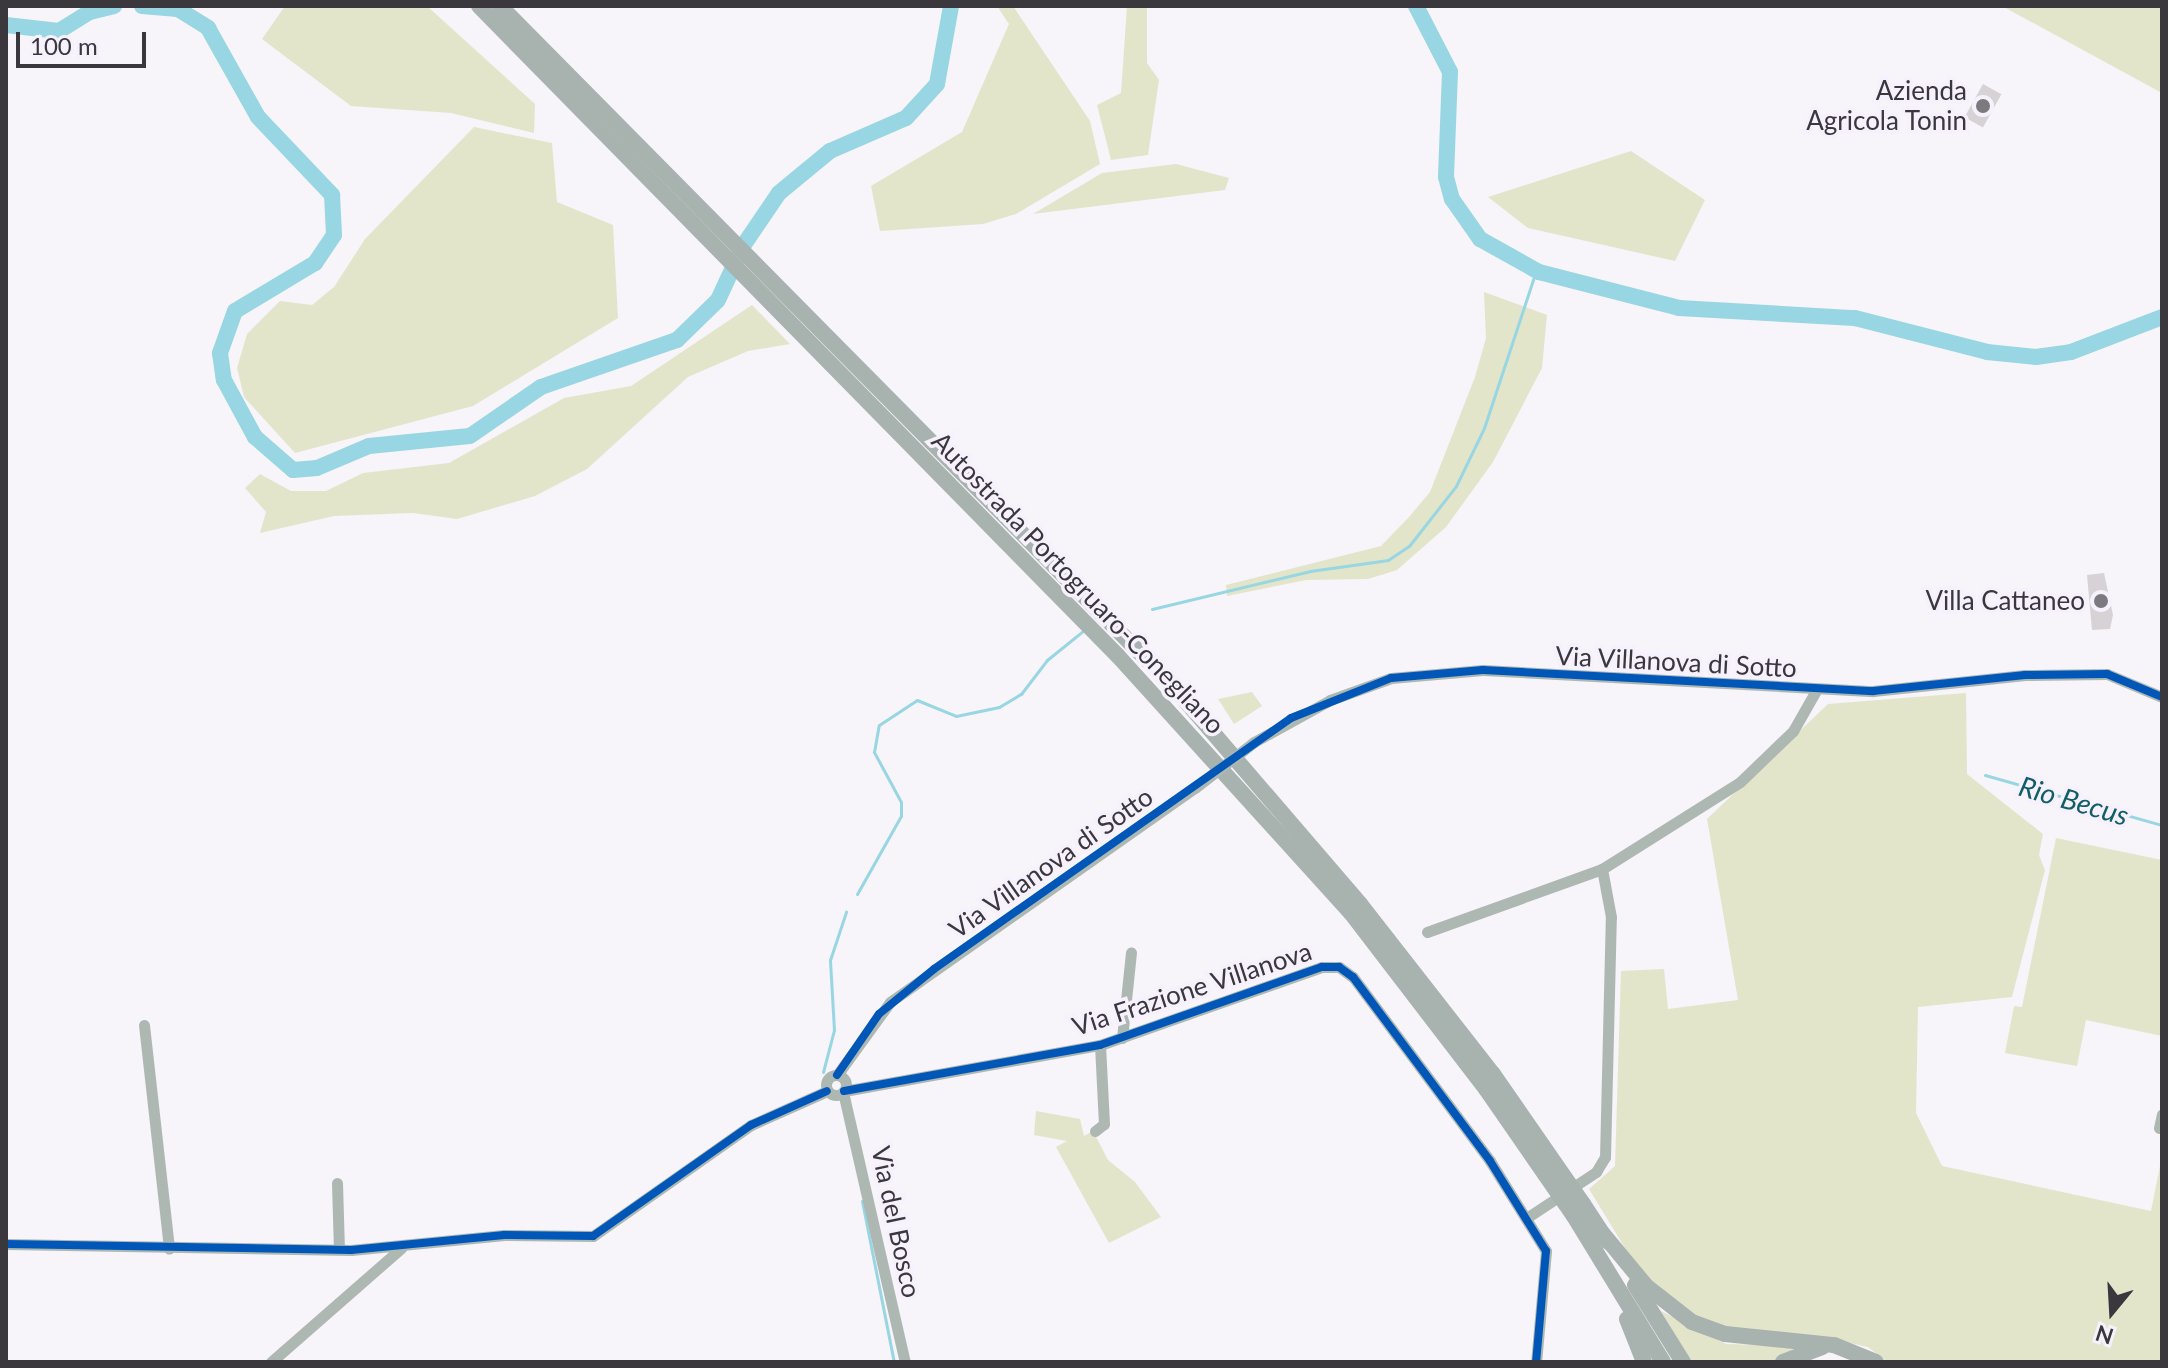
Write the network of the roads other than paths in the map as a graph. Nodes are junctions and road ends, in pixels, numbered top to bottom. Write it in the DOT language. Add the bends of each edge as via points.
graph roads {
  1 [pos="479,6"];
  2 [pos="500,6"];
  3 [pos="541,59"];
  4 [pos="1817,689"];
  5 [pos="2162,697"];
  6 [pos="1602,869"];
  7 [pos="1427,932"];
  8 [pos="1131,952"];
  9 [pos="144,1025"];
  10 [pos="1122,1038"];
  11 [pos="1100,1045"];
  12 [pos="837,1075"];
  13 [pos="827,1091"];
  14 [pos="844,1092"];
  15 [pos="2162,1114"];
  16 [pos="2159,1128"];
  17 [pos="1095,1131"];
  18 [pos="337,1183"];
  19 [pos="1528,1217"];
  20 [pos="1598,1241"];
  21 [pos="6,1244"];
  22 [pos="401,1248"];
  23 [pos="169,1249"];
  24 [pos="339,1249"];
  25 [pos="1834,1345"];
  26 [pos="271,1362"];
  27 [pos="905,1362"];
  28 [pos="1536,1362"];
  29 [pos="1644,1362"];
  30 [pos="1663,1362"];
  31 [pos="1683,1362"];
  32 [pos="1783,1362"];
  33 [pos="1876,1362"];
  1 -- 3 [label="highway, Autostrada Portogruaro-Conegliano"];
  2 -- 3 [label="highway, Autostrada Portogruaro-Conegliano"];
  3 -- 20 [label="highway, Autostrada Portogruaro-Conegliano, bridge" via="1250,772 1489,1082"];
  4 -- 5 [label="street, Via Villanova di Sotto" via="2107,674"];
  4 -- 6 [label="street, Via Villanova di Sotto" via="1793,731 1740,782"];
  4 -- 12 [label="street, Via Villanova di Sotto, bridge" via="1483,670 1391,678 1330,700 1254,742 890,1002"];
  6 -- 7 [label="street, Via Villanova di Sotto"];
  6 -- 19 [label="street" via="1611,917 1605,1157 1596,1172"];
  8 -- 10 [label="street"];
  9 -- 23 [label="street"];
  10 -- 11 [label="street, Via Frazione Villanova"];
  10 -- 19 [label="street, Via Frazione Villanova" via="1322,967 1339,967 1353,977"];
  11 -- 14 [label="street, Via Frazione Villanova"];
  11 -- 17 [label="street" via="1104,1124"];
  12 -- 13 [label="street, Via Villanova di Sotto" via="828,1078"];
  12 -- 14 [label="street, Via del Bosco"];
  13 -- 14 [label="street, Via Frazione Villanova"];
  13 -- 22 [label="street" via="751,1125 593,1236 504,1235"];
  14 -- 27 [label="street, Via del Bosco"];
  15 -- 16 [label="street"];
  18 -- 24 [label="street"];
  19 -- 28 [label="street" via="1546,1251"];
  20 -- 25 [label="highway" via="1692,1322 1725,1334"];
  20 -- 29 [label="highway"];
  20 -- 30 [label="highway, Autostrada Portogruaro-Conegliano"];
  20 -- 31 [label="highway, Autostrada Portogruaro-Conegliano"];
  21 -- 23 [label="street"];
  22 -- 24 [label="street"];
  22 -- 26 [label="street"];
  23 -- 24 [label="street"];
  25 -- 32 [label="highway"];
  25 -- 33 [label="highway"];
}
